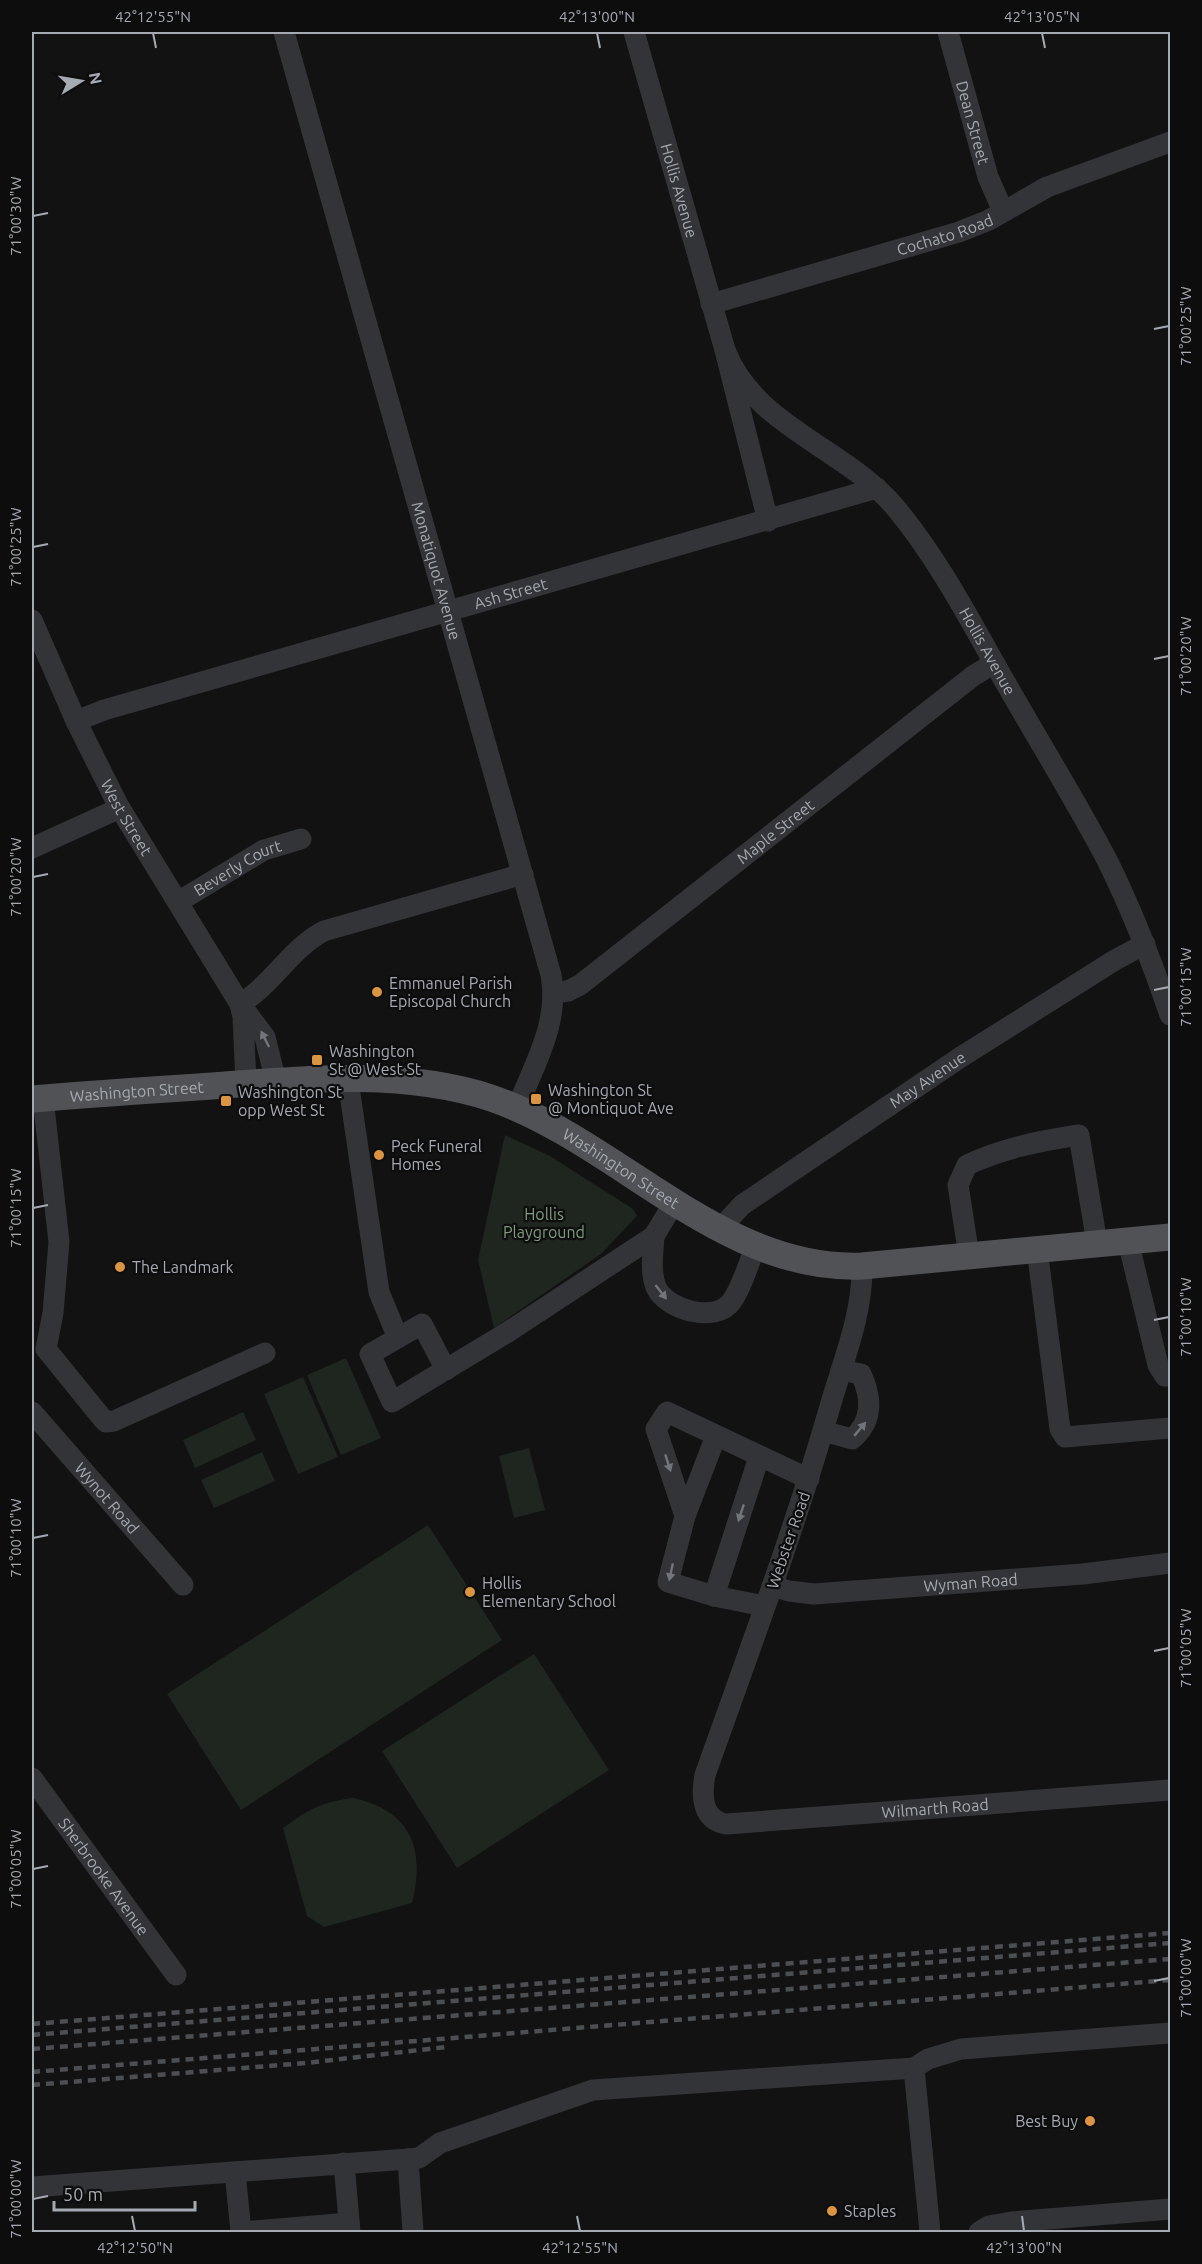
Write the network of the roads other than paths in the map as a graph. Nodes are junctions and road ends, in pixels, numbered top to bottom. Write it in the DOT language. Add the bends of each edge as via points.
graph roads {
  1 [pos="284,32"];
  2 [pos="634,32"];
  3 [pos="948,32"];
  4 [pos="1170,142"];
  5 [pos="1003,211"];
  6 [pos="711,304"];
  7 [pos="725,350"];
  8 [pos="877,489"];
  9 [pos="768,521"];
  10 [pos="447,613"];
  11 [pos="32,620"];
  12 [pos="994,663"];
  13 [pos="76,721"];
  14 [pos="120,808"];
  15 [pos="301,839"];
  16 [pos="32,848"];
  17 [pos="523,874"];
  18 [pos="178,902"];
  19 [pos="1145,944"];
  20 [pos="1164,975"];
  21 [pos="554,993"];
  22 [pos="240,1004"];
  23 [pos="1170,1015"];
  24 [pos="348,1080"];
  25 [pos="276,1082"];
  26 [pos="246,1083"];
  27 [pos="37,1099"];
  28 [pos="517,1108"];
  29 [pos="675,1201"];
  30 [pos="722,1228"];
  31 [pos="654,1236"];
  32 [pos="1170,1237"];
  33 [pos="1128,1240"];
  34 [pos="1097,1243"];
  35 [pos="756,1245"];
  36 [pos="1037,1249"];
  37 [pos="969,1256"];
  38 [pos="862,1266"];
  39 [pos="398,1338"];
  40 [pos="265,1353"];
  41 [pos="446,1370"];
  42 [pos="841,1370"];
  43 [pos="1170,1376"];
  44 [pos="32,1412"];
  45 [pos="1170,1428"];
  46 [pos="823,1431"];
  47 [pos="716,1436"];
  48 [pos="756,1455"];
  49 [pos="809,1479"];
  50 [pos="685,1516"];
  51 [pos="1170,1563"];
  52 [pos="183,1585"];
  53 [pos="772,1586"];
  54 [pos="714,1596"];
  55 [pos="764,1606"];
  56 [pos="32,1779"];
  57 [pos="1170,1790"];
  58 [pos="706,1810"];
  59 [pos="176,1975"];
  60 [pos="1170,2033"];
  61 [pos="914,2068"];
  62 [pos="408,2159"];
  63 [pos="344,2163"];
  64 [pos="235,2172"];
  65 [pos="32,2187"];
  66 [pos="1170,2209"];
  67 [pos="349,2228"];
  68 [pos="242,2232"];
  69 [pos="413,2232"];
  70 [pos="930,2232"];
  71 [pos="980,2232"];
  1 -- 10 [label="street, Monatiquot Avenue"];
  2 -- 6 [label="street, Hollis Avenue"];
  3 -- 5 [label="street, Dean Street" via="988,177"];
  4 -- 5 [label="street, Cochato Road" via="1047,187"];
  5 -- 6 [label="street, Cochato Road" via="943,238"];
  6 -- 7 [label="street, Hollis Avenue"];
  7 -- 8 [label="street, Hollis Avenue" via="740,379 762,405"];
  7 -- 9 [label="street, Hollis Avenue"];
  8 -- 9 [label="street, Ash Street"];
  8 -- 12 [label="street, Hollis Avenue" via="925,546"];
  9 -- 10 [label="street, Ash Street"];
  10 -- 13 [label="street, Ash Street"];
  10 -- 17 [label="street, Monatiquot Avenue"];
  11 -- 13 [label="street, West Street"];
  12 -- 19 [label="street, Hollis Avenue" via="1106,860"];
  12 -- 21 [label="street, Maple Street" via="580,985"];
  13 -- 14 [label="street, West Street"];
  14 -- 16 [label="street"];
  14 -- 18 [label="street, West Street"];
  15 -- 18 [label="street, Beverly Court" via="264,850"];
  17 -- 21 [label="street, Monatiquot Avenue"];
  17 -- 22 [label="street" via="324,932 307,942"];
  18 -- 22 [label="street, West Street"];
  19 -- 20 [label="street, Hollis Avenue"];
  19 -- 30 [label="street, May Avenue" via="961,1057 742,1205"];
  20 -- 23 [label="street, Hollis Avenue"];
  21 -- 28 [label="street, Monatiquot Avenue" via="552,1020"];
  25 -- 22 [label="street, West Street, one-way" via="265,1037"];
  22 -- 26 [label="street, West Street"];
  24 -- 25 [label="main road, Washington Street"];
  24 -- 28 [label="main road, Washington Street" via="451,1089"];
  24 -- 39 [label="street" via="379,1292"];
  25 -- 26 [label="main road, Washington Street"];
  26 -- 27 [label="main road, Washington Street"];
  27 -- 40 [label="street" via="59,1242 46,1349 102,1419 114,1421"];
  28 -- 29 [label="main road, Washington Street"];
  29 -- 30 [label="main road, Washington Street"];
  29 -- 31 [label="street"];
  30 -- 35 [label="main road, Washington Street"];
  31 -- 35 [label="street, one-way" via="652,1275 657,1289 677,1306 701,1312 716,1313 732,1302"];
  31 -- 41 [label="street"];
  32 -- 33 [label="main road, Washington Street"];
  33 -- 34 [label="main road, Washington Street"];
  33 -- 43 [label="street" via="1158,1365 1165,1376"];
  34 -- 36 [label="main road, Washington Street"];
  34 -- 37 [label="street" via="1079,1136 998,1150 967,1165 958,1185"];
  35 -- 38 [label="main road, Washington Street" via="803,1260"];
  36 -- 37 [label="main road, Washington Street"];
  36 -- 45 [label="street" via="1060,1429 1065,1437"];
  37 -- 38 [label="main road, Washington Street"];
  38 -- 42 [label="street, Webster Road" via="859,1300"];
  39 -- 41 [label="street" via="422,1324"];
  39 -- 41 [label="street" via="370,1354 392,1402"];
  42 -- 46 [label="street, Webster Road"];
  46 -- 42 [label="street, one-way" via="852,1439 868,1420 868,1389 861,1374"];
  44 -- 52 [label="street, Wynot Road"];
  46 -- 49 [label="street, Webster Road"];
  47 -- 48 [label="street"];
  47 -- 50 [label="street"];
  47 -- 50 [label="street, one-way" via="667,1412 656,1428"];
  48 -- 49 [label="street"];
  48 -- 54 [label="street, one-way"];
  49 -- 53 [label="street, Webster Road"];
  50 -- 54 [label="street, one-way" via="668,1582"];
  51 -- 53 [label="street, Wyman Road" via="1083,1574 814,1594"];
  53 -- 55 [label="street, Webster Road"];
  54 -- 55 [label="street"];
  55 -- 58 [label="street, Webster Road" via="705,1775"];
  56 -- 59 [label="street, Sherbrooke Avenue"];
  57 -- 58 [label="street, Wilmarth Road" via="734,1824 713,1821"];
  60 -- 61 [label="street" via="961,2049 928,2059"];
  61 -- 62 [label="street" via="593,2090 440,2143 419,2158"];
  61 -- 70 [label="street"];
  62 -- 63 [label="street"];
  62 -- 69 [label="street"];
  63 -- 64 [label="street"];
  63 -- 67 [label="street"];
  64 -- 65 [label="street"];
  64 -- 68 [label="street"];
  66 -- 71 [label="street" via="1011,2222"];
  67 -- 68 [label="street"];
}
